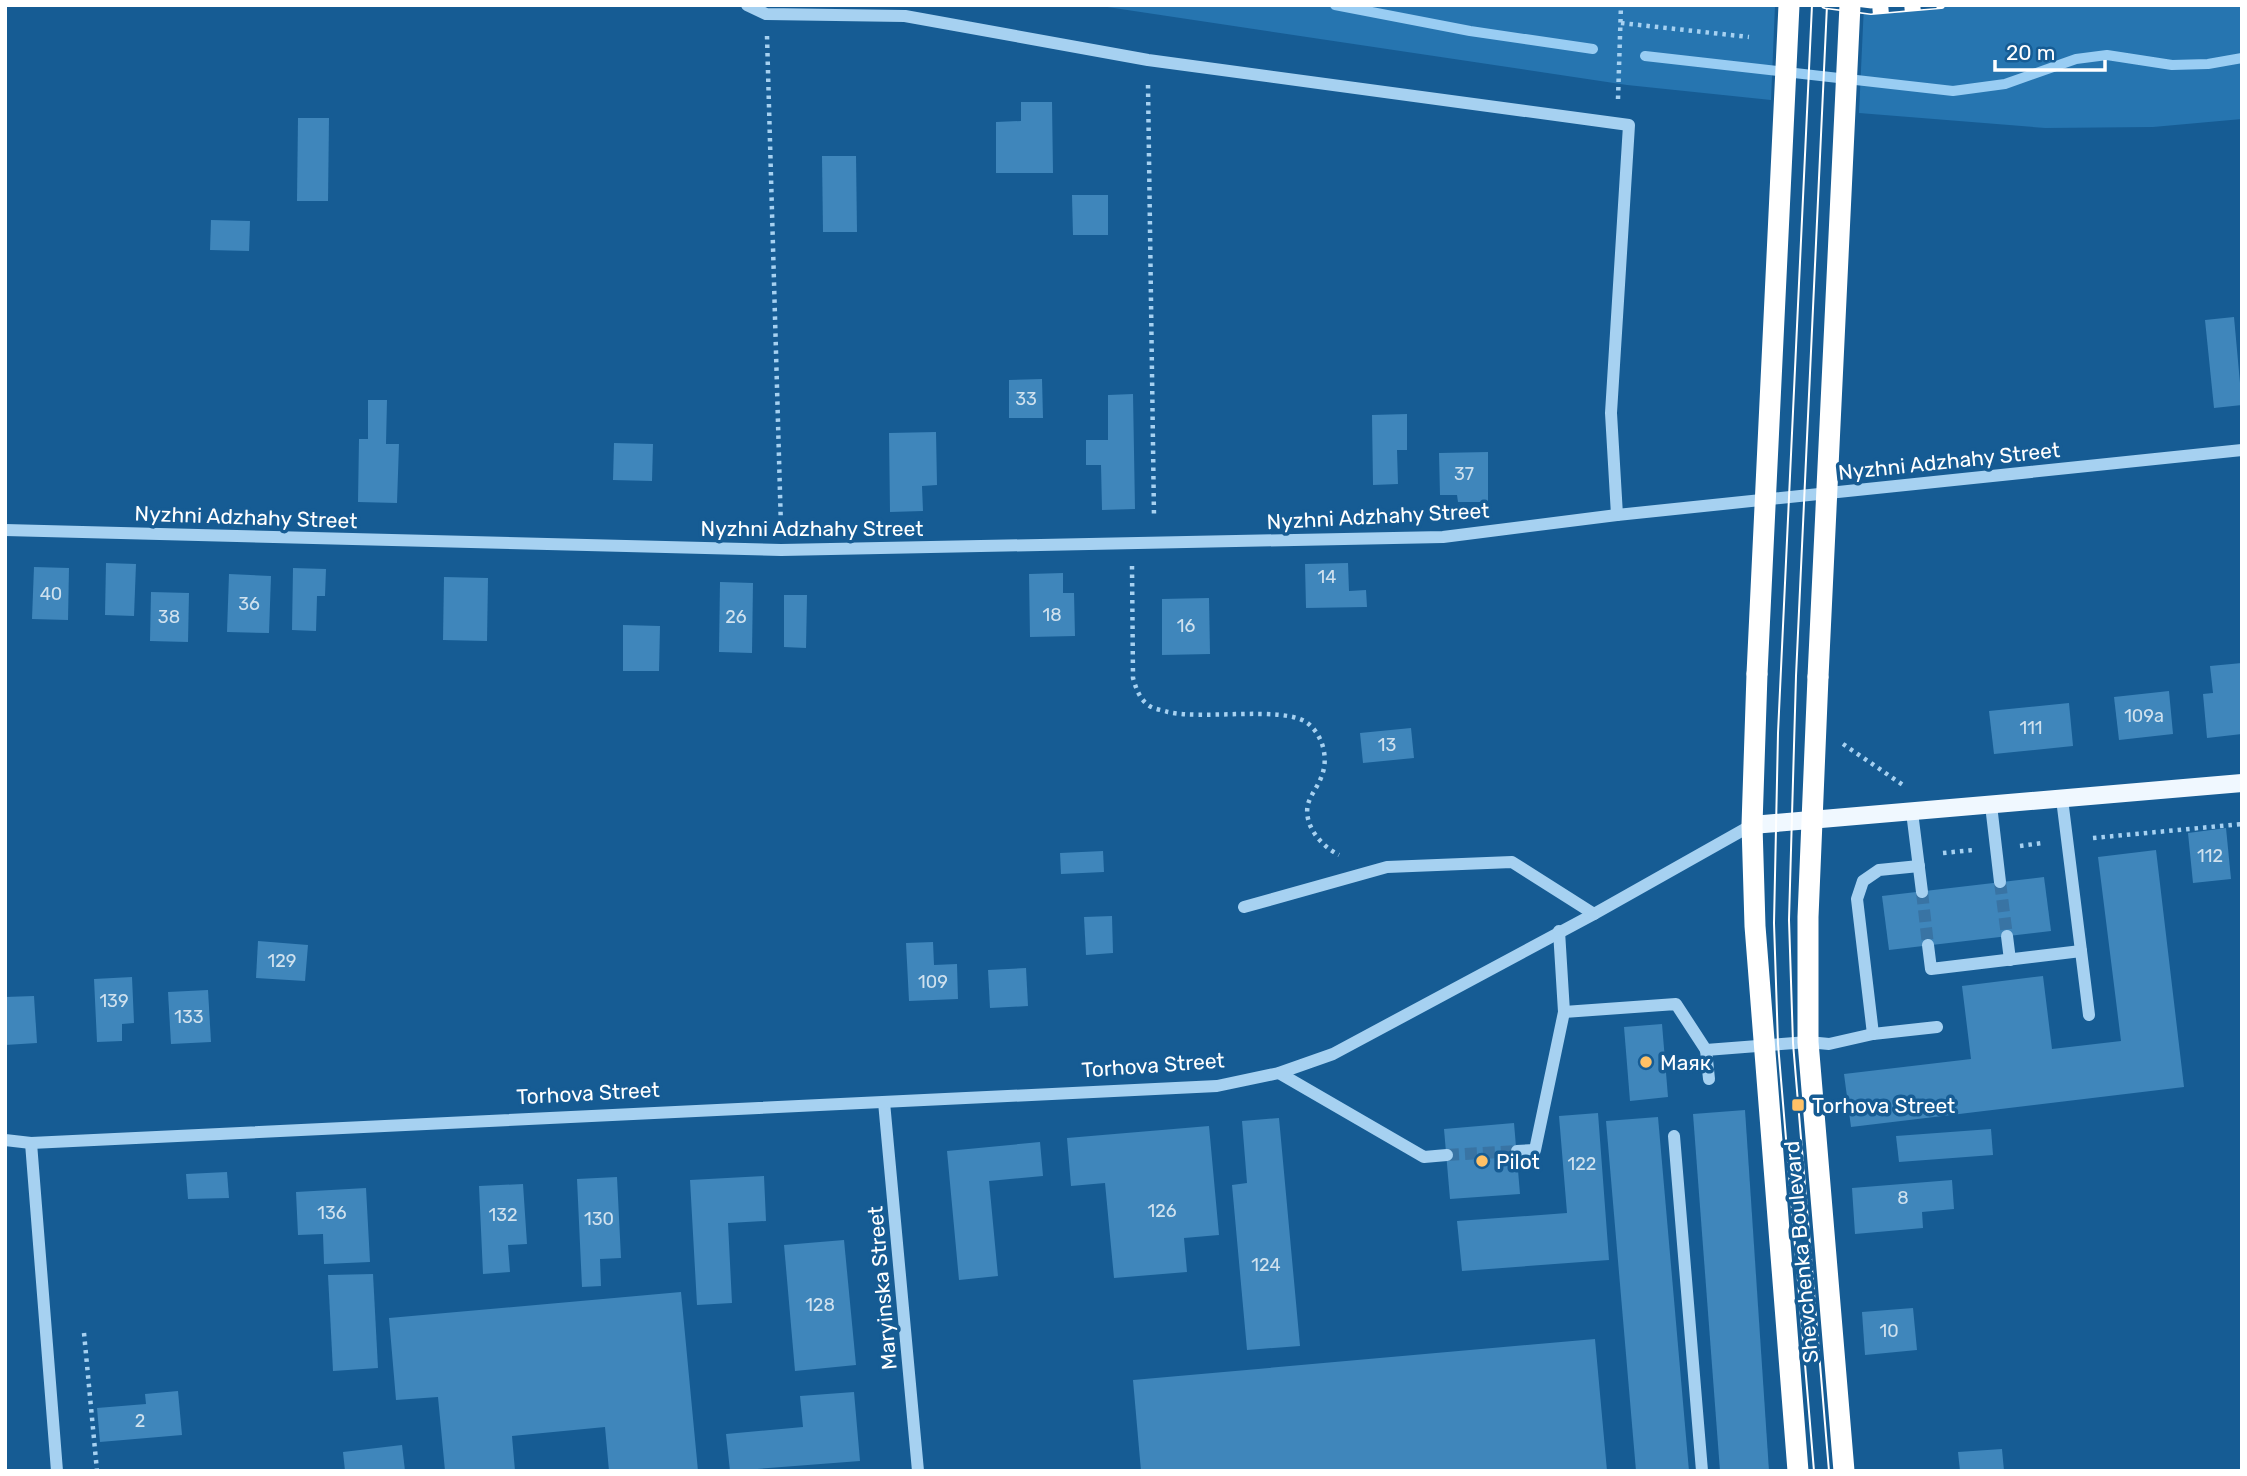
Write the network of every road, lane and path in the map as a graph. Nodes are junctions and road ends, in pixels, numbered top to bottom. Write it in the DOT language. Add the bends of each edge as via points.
graph roads {
  1 [pos="747,5"];
  2 [pos="1621,5"];
  3 [pos="1789,5"];
  4 [pos="1850,5"];
  5 [pos="766,14"];
  6 [pos="1621,23"];
  7 [pos="1749,37"];
  8 [pos="1148,60"];
  9 [pos="1617,123"];
  10 [pos="2242,450"];
  11 [pos="1618,515"];
  12 [pos="5,530"];
  13 [pos="1131,543"];
  14 [pos="1155,543"];
  15 [pos="781,550"];
  16 [pos="1840,743"];
  17 [pos="2242,783"];
  18 [pos="1917,784"];
  19 [pos="2062,799"];
  20 [pos="1992,805"];
  21 [pos="1912,812"];
  22 [pos="1813,820"];
  23 [pos="2242,824"];
  24 [pos="1752,825"];
  25 [pos="2067,840"];
  26 [pos="1996,848"];
  27 [pos="1918,861"];
  28 [pos="1387,867"];
  29 [pos="2000,882"];
  30 [pos="1922,891"];
  31 [pos="1244,907"];
  32 [pos="1594,914"];
  33 [pos="1559,931"];
  34 [pos="2007,936"];
  35 [pos="1928,945"];
  36 [pos="2081,951"];
  37 [pos="2010,960"];
  38 [pos="1564,1012"];
  39 [pos="2089,1015"];
  40 [pos="1937,1027"];
  41 [pos="1873,1034"];
  42 [pos="1808,1042"];
  43 [pos="1763,1045"];
  44 [pos="1706,1049"];
  45 [pos="1279,1073"];
  46 [pos="1709,1079"];
  47 [pos="884,1102"];
  48 [pos="1674,1136"];
  49 [pos="5,1140"];
  50 [pos="31,1143"];
  51 [pos="1517,1151"];
  52 [pos="1447,1155"];
  53 [pos="84,1333"];
  54 [pos="57,1471"];
  55 [pos="97,1471"];
  56 [pos="918,1471"];
  57 [pos="1702,1471"];
  58 [pos="1798,1471"];
  59 [pos="1844,1471"];
  1 -- 5 [label="street"];
  2 -- 6 [label="path"];
  3 -- 24 [label="highway, Shevchenka Boulevard, bridge"];
  4 -- 22 [label="highway, Shevchenka Boulevard, bridge"];
  5 -- 8 [label="street" via="905,16"];
  5 -- 15 [label="path"];
  6 -- 7 [label="path"];
  6 -- 9 [label="path"];
  8 -- 9 [label="street"];
  8 -- 14 [label="path"];
  9 -- 11 [label="street" via="1629,125 1611,413"];
  10 -- 11 [label="street, Nyzhni Adzhahy Street"];
  11 -- 14 [label="street, Nyzhni Adzhahy Street" via="1443,537"];
  12 -- 15 [label="street, Nyzhni Adzhahy Street"];
  13 -- 14 [label="street, Nyzhni Adzhahy Street"];
  13 -- 15 [label="street, Nyzhni Adzhahy Street"];
  13 -- 28 [label="path" via="1133,678 1139,695 1150,707 1183,715 1285,715 1305,722 1318,734 1324,754 1323,773 1308,804 1308,822 1320,842 1336,854"];
  16 -- 18 [label="path" via="1903,785"];
  17 -- 19 [label="main road, Torhova Street"];
  19 -- 20 [label="main road, Torhova Street"];
  19 -- 25 [label="street"];
  20 -- 21 [label="main road, Torhova Street"];
  20 -- 26 [label="street"];
  21 -- 22 [label="main road, Torhova Street"];
  21 -- 27 [label="street"];
  22 -- 24 [label="main road, Torhova Street"];
  22 -- 42 [label="highway, Shevchenka Boulevard"];
  23 -- 25 [label="path"];
  24 -- 32 [label="street, Torhova Street"];
  24 -- 43 [label="highway, Shevchenka Boulevard"];
  25 -- 26 [label="path"];
  25 -- 36 [label="street"];
  26 -- 27 [label="path"];
  26 -- 29 [label="street"];
  27 -- 30 [label="street"];
  27 -- 41 [label="street" via="1879,870 1863,881 1857,899"];
  28 -- 31 [label="street"];
  28 -- 32 [label="street" via="1512,862"];
  32 -- 33 [label="street, Torhova Street"];
  33 -- 38 [label="street"];
  33 -- 45 [label="street, Torhova Street" via="1333,1054"];
  34 -- 37 [label="street"];
  35 -- 37 [label="street" via="1931,969"];
  36 -- 37 [label="street"];
  36 -- 39 [label="street"];
  38 -- 44 [label="street" via="1676,1004"];
  38 -- 51 [label="street" via="1535,1150"];
  40 -- 41 [label="street"];
  41 -- 42 [label="street" via="1829,1044"];
  42 -- 43 [label="street"];
  42 -- 59 [label="highway, Shevchenka Boulevard"];
  43 -- 44 [label="street"];
  43 -- 58 [label="highway, Shevchenka Boulevard"];
  44 -- 46 [label="street"];
  45 -- 47 [label="street, Torhova Street" via="1217,1086"];
  45 -- 52 [label="street" via="1424,1157"];
  47 -- 50 [label="street, Torhova Street"];
  47 -- 56 [label="street, Maryinska Street"];
  48 -- 57 [label="street"];
  49 -- 50 [label="street, Torhova Street"];
  50 -- 54 [label="street"];
  53 -- 55 [label="path"];
}
